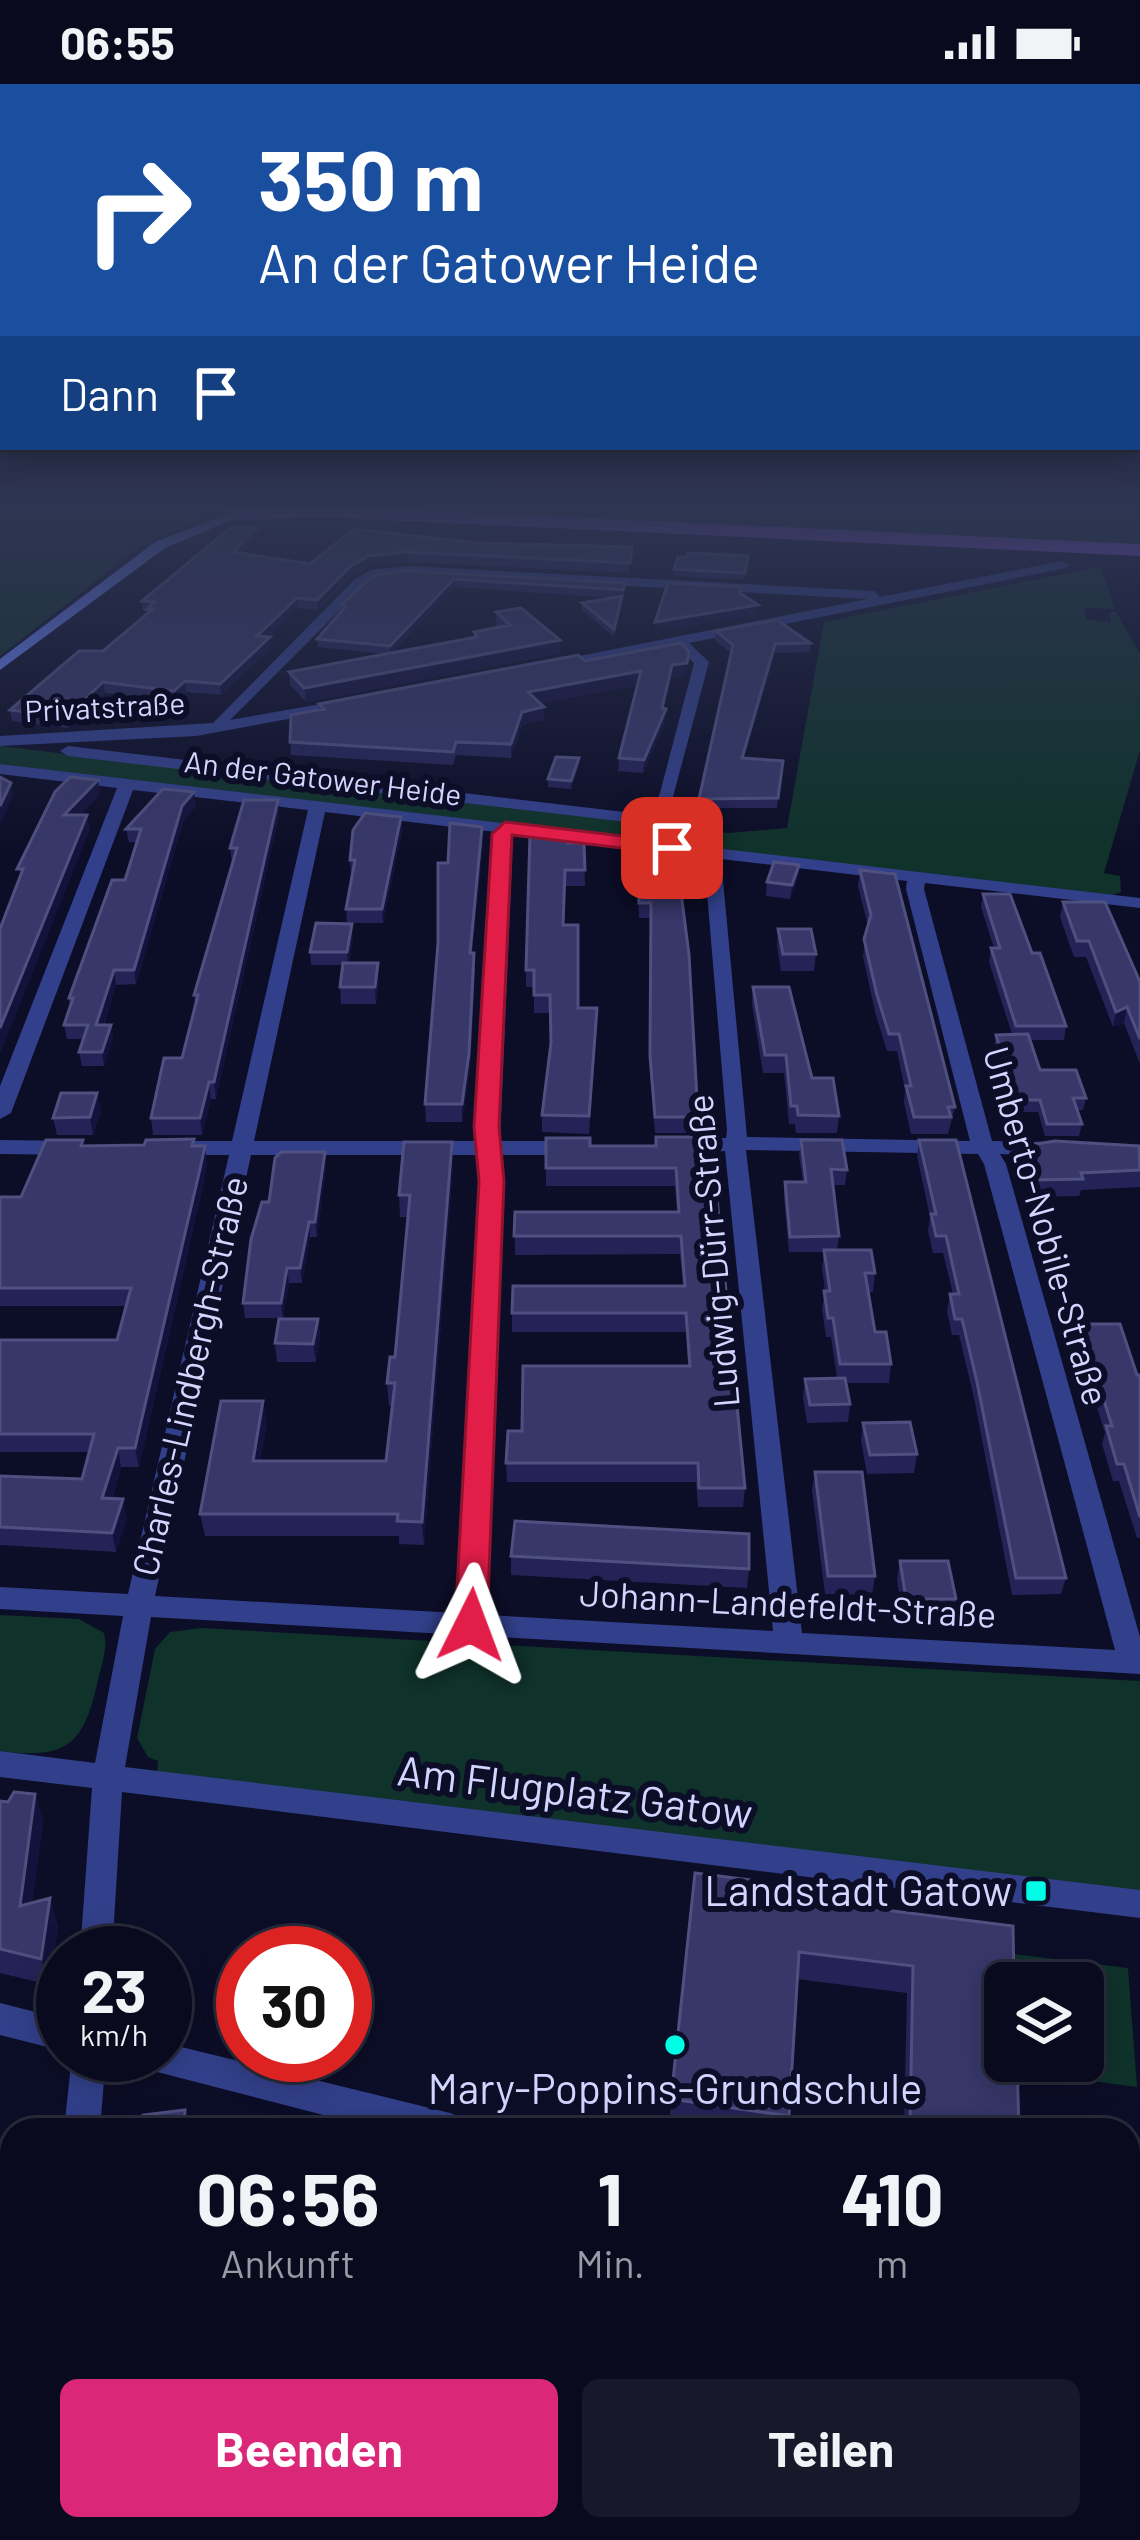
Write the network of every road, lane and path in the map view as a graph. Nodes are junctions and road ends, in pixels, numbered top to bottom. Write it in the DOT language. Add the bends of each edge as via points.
graph roads {
  1 [pos="56,624"];
  2 [pos="318,624"];
  3 [pos="774,624"];
  4 [pos="680,642"];
  5 [pos="0,666"];
  6 [pos="529,670"];
  7 [pos="362,701"];
  8 [pos="222,728"];
  9 [pos="0,741"];
  10 [pos="0,769"];
  11 [pos="130,783"];
  12 [pos="318,805"];
  13 [pos="505,828"];
  14 [pos="714,853"];
  15 [pos="917,877"];
  16 [pos="1140,903"];
  17 [pos="0,1113"];
  18 [pos="489,1144"];
  19 [pos="982,1144"];
  20 [pos="242,1145"];
  21 [pos="0,1147"];
  22 [pos="735,1147"];
  23 [pos="101,1148"];
  24 [pos="146,1148"];
  25 [pos="592,1148"];
  26 [pos="664,1148"];
  27 [pos="1080,1148"];
  28 [pos="0,1598"];
  29 [pos="139,1606"];
  30 [pos="471,1625"];
  31 [pos="789,1643"];
  32 [pos="1136,1663"];
  33 [pos="0,1764"];
  34 [pos="108,1777"];
  35 [pos="1140,1904"];
  36 [pos="98,1926"];
  37 [pos="0,2019"];
  38 [pos="36,2028"];
  39 [pos="192,2066"];
  40 [pos="86,2082"];
  41 [pos="83,2118"];
  42 [pos="401,2118"];
  1 -- 5 [label="main road"];
  2 -- 8 [label="street" via="220,721"];
  3 -- 4 [label="street"];
  4 -- 6 [label="street"];
  4 -- 9 [label="street" via="702,662 668,793 644,819"];
  7 -- 8 [label="street, Privatstraße"];
  8 -- 9 [label="street, Privatstraße"];
  10 -- 11 [label="street, An der Gatower Heide"];
  11 -- 12 [label="street, An der Gatower Heide"];
  11 -- 17 [label="street"];
  12 -- 13 [label="street, An der Gatower Heide"];
  12 -- 20 [label="street, Charles-Lindbergh-Straße"];
  13 -- 14 [label="street, An der Gatower Heide"];
  13 -- 18 [label="street"];
  14 -- 15 [label="street, An der Gatower Heide"];
  14 -- 22 [label="street, Ludwig-Dürr-Straße"];
  15 -- 16 [label="street, An der Gatower Heide"];
  15 -- 19 [label="street, Umberto-Nobile-Straße"];
  18 -- 20 [label="street"];
  18 -- 25 [label="street"];
  18 -- 30 [label="street"];
  19 -- 22 [label="street"];
  19 -- 27 [label="street"];
  19 -- 32 [label="street, Umberto-Nobile-Straße" via="995,1163"];
  20 -- 24 [label="street"];
  20 -- 29 [label="street, Charles-Lindbergh-Straße"];
  21 -- 23 [label="street"];
  22 -- 26 [label="street"];
  22 -- 31 [label="street, Ludwig-Dürr-Straße"];
  28 -- 29 [label="street, Johann-Landefeldt-Straße"];
  29 -- 30 [label="street, Johann-Landefeldt-Straße"];
  29 -- 34 [label="street, Charles-Lindbergh-Straße"];
  30 -- 31 [label="street, Johann-Landefeldt-Straße"];
  31 -- 32 [label="street, Johann-Landefeldt-Straße"];
  33 -- 34 [label="street, Am Flugplatz Gatow"];
  34 -- 35 [label="street, Am Flugplatz Gatow"];
  34 -- 36 [label="street, Charles-Lindbergh-Straße"];
  37 -- 38 [label="street"];
  39 -- 42 [label="street"];
  40 -- 41 [label="street"];
}
